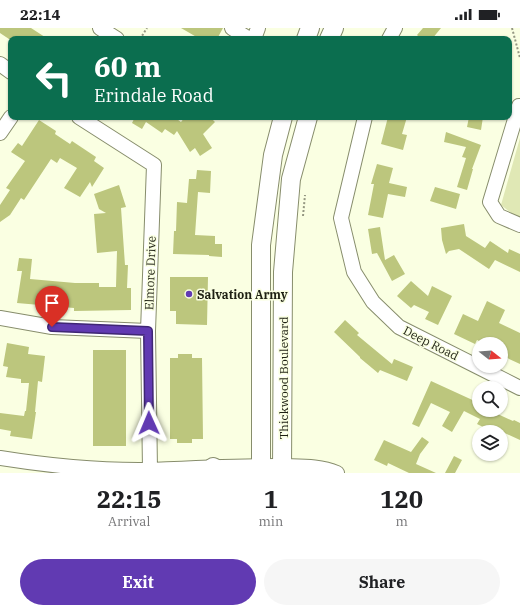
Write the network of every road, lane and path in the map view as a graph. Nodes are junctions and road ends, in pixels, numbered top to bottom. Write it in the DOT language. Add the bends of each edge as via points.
graph roads {
  1 [pos="100,28"];
  2 [pos="232,28"];
  3 [pos="512,28"];
  4 [pos="112,36"];
  5 [pos="244,36"];
  6 [pos="520,58"];
  7 [pos="520,106"];
  8 [pos="9,120"];
  9 [pos="84,120"];
  10 [pos="282,120"];
  11 [pos="307,120"];
  12 [pos="364,120"];
  13 [pos="0,133"];
  14 [pos="304,191"];
  15 [pos="303,218"];
  16 [pos="520,225"];
  17 [pos="0,318"];
  18 [pos="148,331"];
  19 [pos="520,388"];
  20 [pos="0,458"];
  21 [pos="150,470"];
  22 [pos="219,470"];
  23 [pos="261,470"];
  24 [pos="282,470"];
  25 [pos="81,471"];
  26 [pos="338,473"];
  1 -- 4 [label="street"];
  2 -- 5 [label="street"];
  3 -- 6 [label="path"];
  7 -- 16 [label="street" via="490,202 499,216"];
  8 -- 13 [label="street"];
  9 -- 18 [label="street, Elmore Drive" via="154,165"];
  10 -- 23 [label="main road, Thickwood Boulevard" via="273,155 261,246"];
  11 -- 24 [label="main road, Thickwood Boulevard" via="291,179 283,272"];
  12 -- 19 [label="street, Deep Road" via="341,218 354,272 373,302 399,327"];
  14 -- 15 [label="path"];
  17 -- 18 [label="street" via="52,327"];
  18 -- 21 [label="street, Elmore Drive"];
  20 -- 25 [label="street"];
  21 -- 22 [label="street"];
  21 -- 25 [label="street"];
  22 -- 23 [label="street"];
  23 -- 24 [label="street"];
  24 -- 26 [label="street" via="320,467"];
}
